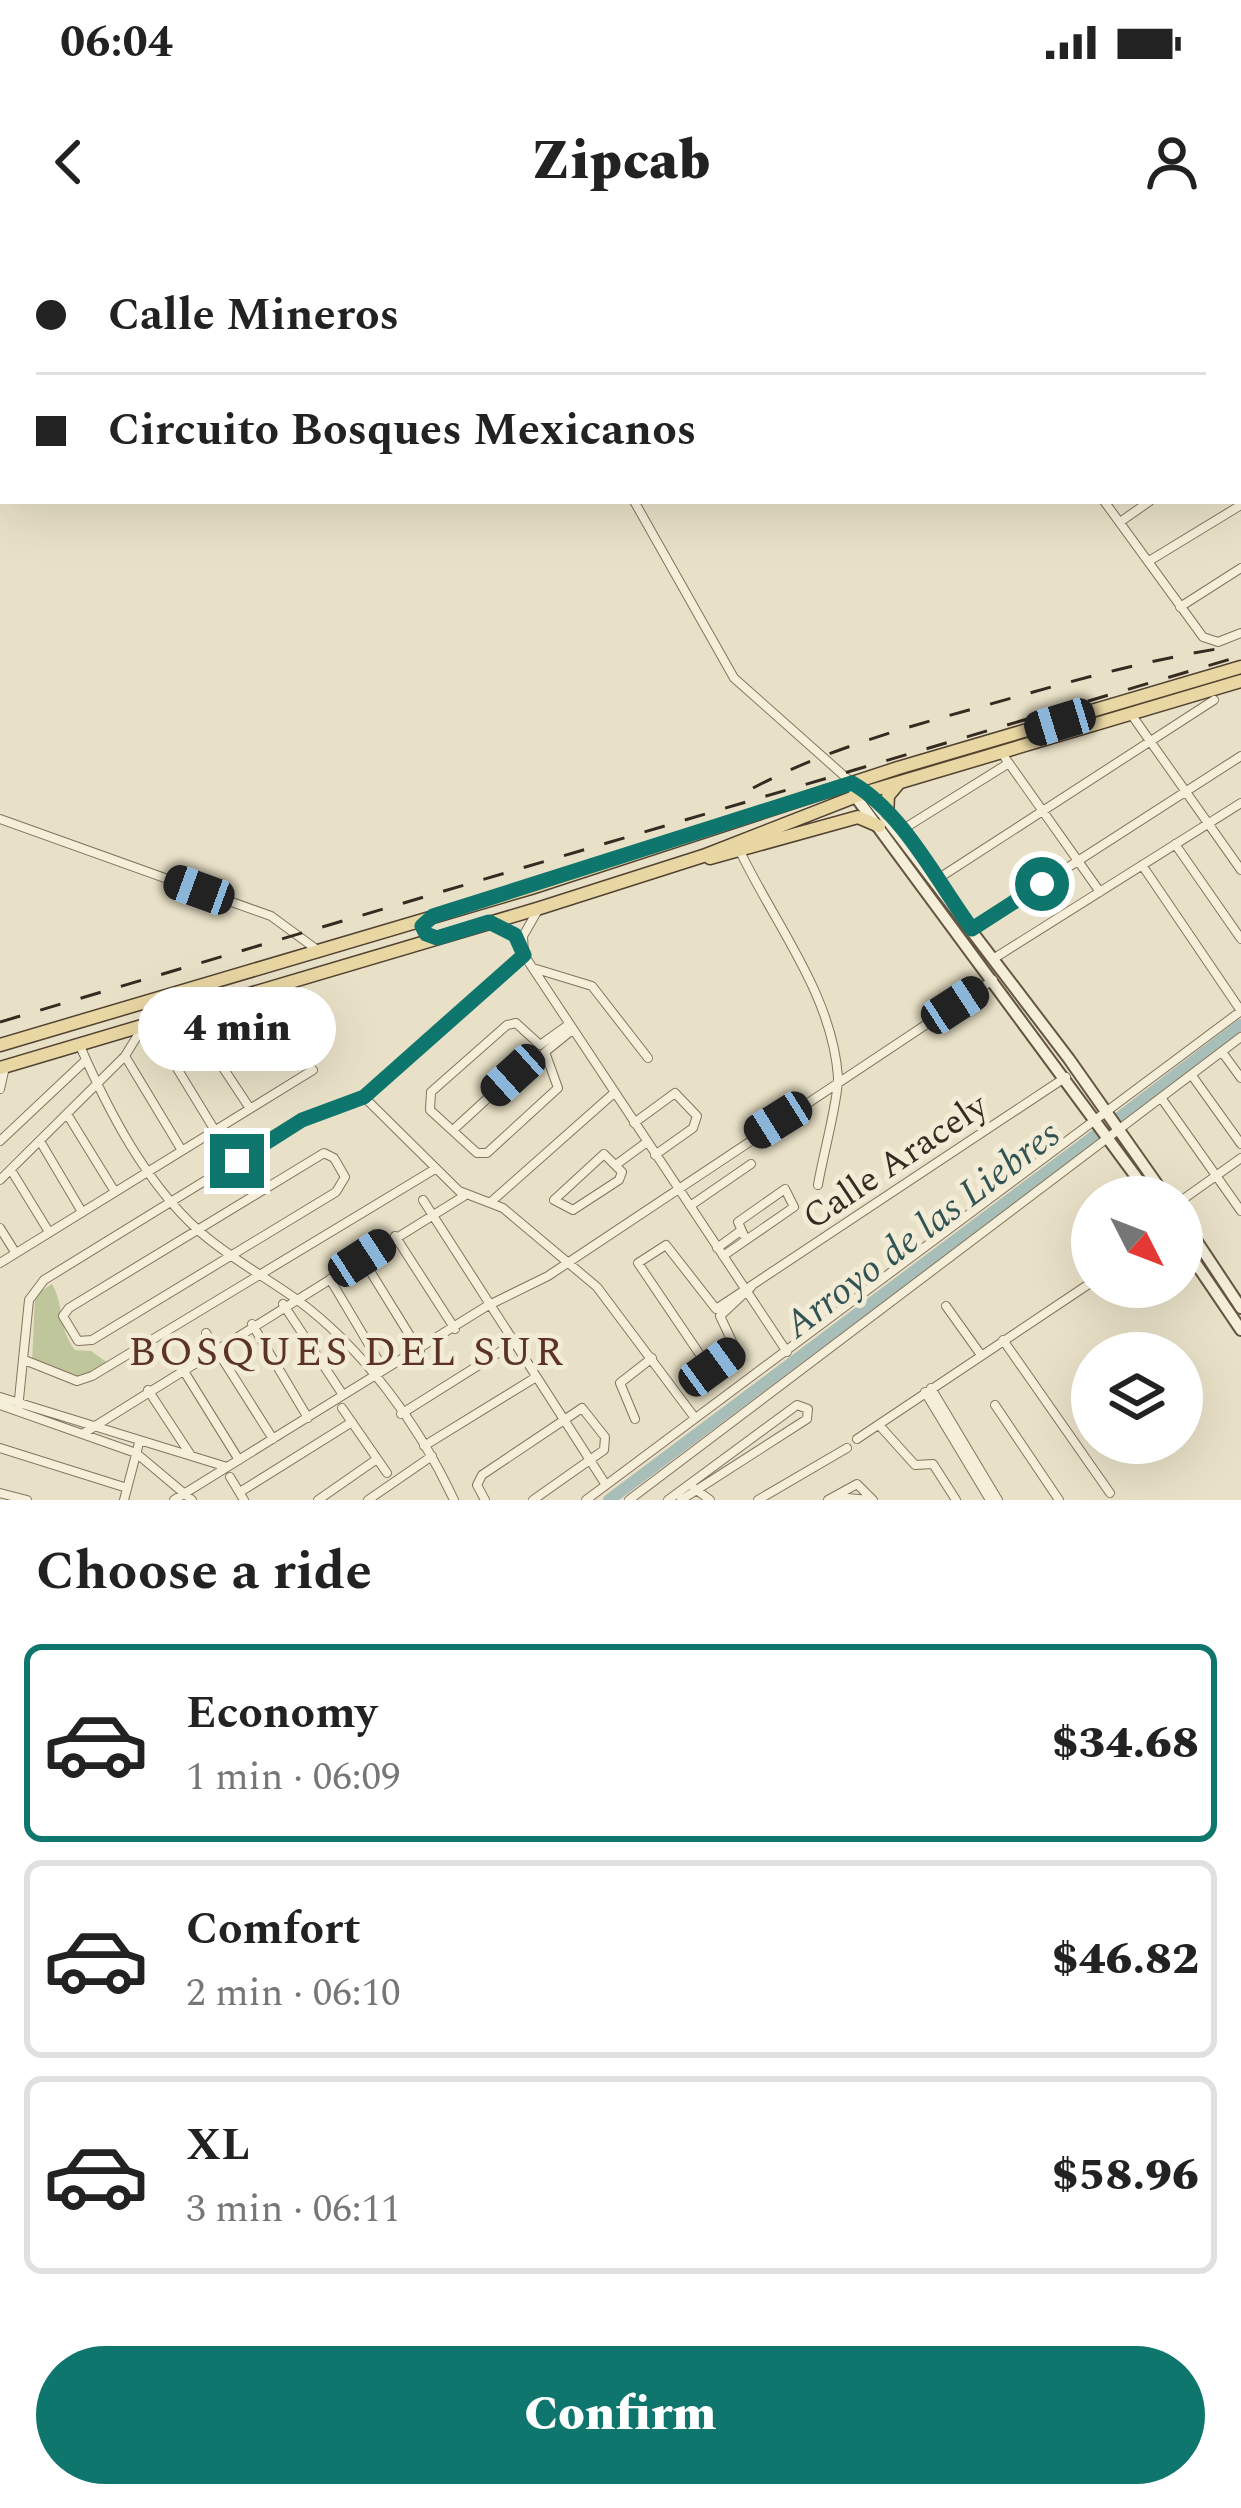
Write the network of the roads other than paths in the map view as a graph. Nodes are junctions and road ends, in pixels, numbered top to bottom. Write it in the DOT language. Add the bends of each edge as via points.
graph roads {
  1 [pos="636,504"];
  2 [pos="1106,504"];
  3 [pos="1146,504"];
  4 [pos="1241,505"];
  5 [pos="1120,522"];
  6 [pos="1149,561"];
  7 [pos="1241,568"];
  8 [pos="1180,607"];
  9 [pos="1241,633"];
  10 [pos="1241,667"];
  11 [pos="1239,685"];
  12 [pos="1192,695"];
  13 [pos="1214,700"];
  14 [pos="1203,708"];
  15 [pos="1130,714"];
  16 [pos="1150,743"];
  17 [pos="1241,756"];
  18 [pos="1005,758"];
  19 [pos="899,782"];
  20 [pos="858,790"];
  21 [pos="1187,792"];
  22 [pos="1241,802"];
  23 [pos="1042,812"];
  24 [pos="0,819"];
  25 [pos="883,820"];
  26 [pos="1209,823"];
  27 [pos="900,831"];
  28 [pos="1175,844"];
  29 [pos="738,847"];
  30 [pos="1078,861"];
  31 [pos="1142,866"];
  32 [pos="1241,869"];
  33 [pos="936,880"];
  34 [pos="1100,892"];
  35 [pos="540,908"];
  36 [pos="433,916"];
  37 [pos="489,922"];
  38 [pos="398,926"];
  39 [pos="972,929"];
  40 [pos="437,938"];
  41 [pos="1241,939"];
  42 [pos="521,942"];
  43 [pos="401,948"];
  44 [pos="317,950"];
  45 [pos="524,955"];
  46 [pos="993,959"];
  47 [pos="532,968"];
  48 [pos="564,975"];
  49 [pos="993,980"];
  50 [pos="548,993"];
  51 [pos="196,1009"];
  52 [pos="1241,1011"];
  53 [pos="147,1023"];
  54 [pos="569,1028"];
  55 [pos="1241,1037"];
  56 [pos="79,1044"];
  57 [pos="0,1045"];
  58 [pos="1222,1052"];
  59 [pos="124,1056"];
  60 [pos="648,1058"];
  61 [pos="85,1061"];
  62 [pos="3,1067"];
  63 [pos="313,1070"];
  64 [pos="513,1075"];
  65 [pos="1066,1077"];
  66 [pos="1192,1077"];
  67 [pos="1241,1078"];
  68 [pos="838,1081"];
  69 [pos="96,1085"];
  70 [pos="0,1089"];
  71 [pos="614,1093"];
  72 [pos="364,1097"];
  73 [pos="1162,1099"];
  74 [pos="249,1107"];
  75 [pos="67,1114"];
  76 [pos="634,1123"];
  77 [pos="1108,1125"];
  78 [pos="214,1129"];
  79 [pos="453,1130"];
  80 [pos="40,1141"];
  81 [pos="0,1142"];
  82 [pos="647,1142"];
  83 [pos="1241,1144"];
  84 [pos="182,1149"];
  85 [pos="655,1155"];
  86 [pos="1241,1158"];
  87 [pos="751,1164"];
  88 [pos="617,1165"];
  89 [pos="435,1169"];
  90 [pos="11,1170"];
  91 [pos="148,1172"];
  92 [pos="1138,1176"];
  93 [pos="1149,1176"];
  94 [pos="1215,1176"];
  95 [pos="0,1180"];
  96 [pos="818,1185"];
  97 [pos="1203,1185"];
  98 [pos="677,1187"];
  99 [pos="115,1192"];
  100 [pos="465,1195"];
  101 [pos="172,1201"];
  102 [pos="423,1201"];
  103 [pos="492,1202"];
  104 [pos="690,1206"];
  105 [pos="1241,1211"];
  106 [pos="82,1212"];
  107 [pos="431,1214"];
  108 [pos="0,1228"];
  109 [pos="198,1230"];
  110 [pos="49,1232"];
  111 [pos="742,1236"];
  112 [pos="395,1237"];
  113 [pos="1203,1251"];
  114 [pos="720,1252"];
  115 [pos="15,1253"];
  116 [pos="231,1256"];
  117 [pos="362,1258"];
  118 [pos="0,1263"];
  119 [pos="567,1263"];
  120 [pos="256,1274"];
  121 [pos="1203,1274"];
  122 [pos="330,1279"];
  123 [pos="748,1290"];
  124 [pos="1071,1296"];
  125 [pos="294,1298"];
  126 [pos="284,1304"];
  127 [pos="487,1306"];
  128 [pos="946,1306"];
  129 [pos="1241,1306"];
  130 [pos="252,1324"];
  131 [pos="455,1329"];
  132 [pos="1241,1330"];
  133 [pos="206,1333"];
  134 [pos="1003,1340"];
  135 [pos="512,1345"];
  136 [pos="215,1347"];
  137 [pos="420,1352"];
  138 [pos="788,1352"];
  139 [pos="981,1355"];
  140 [pos="652,1358"];
  141 [pos="26,1360"];
  142 [pos="182,1368"];
  143 [pos="39,1370"];
  144 [pos="379,1372"];
  145 [pos="533,1379"];
  146 [pos="148,1390"];
  147 [pos="928,1390"];
  148 [pos="343,1395"];
  149 [pos="0,1401"];
  150 [pos="995,1405"];
  151 [pos="21,1406"];
  152 [pos="342,1408"];
  153 [pos="110,1414"];
  154 [pos="401,1414"];
  155 [pos="308,1418"];
  156 [pos="695,1418"];
  157 [pos="561,1419"];
  158 [pos="635,1419"];
  159 [pos="352,1422"];
  160 [pos="878,1424"];
  161 [pos="87,1430"];
  162 [pos="174,1432"];
  163 [pos="125,1438"];
  164 [pos="273,1439"];
  165 [pos="857,1439"];
  166 [pos="424,1446"];
  167 [pos="0,1448"];
  168 [pos="138,1448"];
  169 [pos="160,1448"];
  170 [pos="847,1448"];
  171 [pos="192,1456"];
  172 [pos="431,1456"];
  173 [pos="377,1459"];
  174 [pos="239,1460"];
  175 [pos="590,1460"];
  176 [pos="229,1472"];
  177 [pos="387,1473"];
  178 [pos="695,1484"];
  179 [pos="606,1485"];
  180 [pos="127,1488"];
  181 [pos="0,1493"];
  182 [pos="1110,1493"];
  183 [pos="991,1495"];
  184 [pos="189,1496"];
  185 [pos="242,1496"];
  186 [pos="325,1498"];
  187 [pos="831,1498"];
  188 [pos="27,1500"];
  189 [pos="124,1500"];
  190 [pos="174,1500"];
  191 [pos="368,1500"];
  192 [pos="454,1500"];
  193 [pos="485,1500"];
  194 [pos="533,1500"];
  195 [pos="586,1500"];
  196 [pos="629,1500"];
  197 [pos="668,1500"];
  198 [pos="681,1500"];
  199 [pos="706,1500"];
  200 [pos="758,1500"];
  201 [pos="871,1500"];
  202 [pos="956,1500"];
  203 [pos="1059,1500"];
  1 -- 20 [label="street" via="734,678"];
  2 -- 5 [label="street"];
  3 -- 5 [label="street"];
  4 -- 6 [label="street"];
  5 -- 6 [label="street"];
  6 -- 8 [label="street"];
  7 -- 8 [label="street"];
  8 -- 9 [label="street" via="1208,640"];
  10 -- 20 [label="main road"];
  11 -- 12 [label="main road"];
  12 -- 14 [label="street"];
  12 -- 15 [label="main road"];
  13 -- 14 [label="street"];
  14 -- 16 [label="street"];
  15 -- 16 [label="street"];
  15 -- 18 [label="main road"];
  16 -- 21 [label="street"];
  16 -- 23 [label="street"];
  17 -- 21 [label="street"];
  18 -- 19 [label="main road"];
  18 -- 23 [label="street"];
  18 -- 27 [label="street"];
  19 -- 20 [label="main road"];
  19 -- 25 [label="main road"];
  20 -- 25 [label="main road"];
  20 -- 29 [label="main road"];
  20 -- 36 [label="main road"];
  21 -- 26 [label="street"];
  21 -- 30 [label="street"];
  22 -- 26 [label="street"];
  23 -- 30 [label="street"];
  23 -- 33 [label="street"];
  24 -- 44 [label="street" via="271,916"];
  25 -- 27 [label="main road"];
  25 -- 29 [label="main road" via="858,818"];
  25 -- 49 [label="main road"];
  26 -- 28 [label="street"];
  26 -- 32 [label="street"];
  27 -- 33 [label="main road"];
  28 -- 31 [label="street"];
  28 -- 41 [label="street"];
  29 -- 35 [label="main road"];
  29 -- 68 [label="street" via="817,997"];
  30 -- 34 [label="street"];
  30 -- 39 [label="street"];
  31 -- 34 [label="street"];
  31 -- 52 [label="street"];
  33 -- 39 [label="main road"];
  34 -- 46 [label="street"];
  35 -- 37 [label="main road"];
  35 -- 42 [label="street"];
  36 -- 38 [label="main road"];
  36 -- 40 [label="main road" via="422,930"];
  37 -- 40 [label="main road"];
  37 -- 42 [label="street"];
  38 -- 43 [label="main road" via="408,937"];
  38 -- 44 [label="main road"];
  39 -- 46 [label="main road"];
  40 -- 43 [label="main road"];
  42 -- 45 [label="street"];
  43 -- 51 [label="main road"];
  44 -- 57 [label="main road"];
  45 -- 47 [label="street"];
  45 -- 72 [label="street"];
  46 -- 77 [label="main road"];
  47 -- 48 [label="street"];
  47 -- 50 [label="street"];
  48 -- 50 [label="street"];
  48 -- 60 [label="street" via="599,993"];
  49 -- 65 [label="main road"];
  49 -- 68 [label="street"];
  50 -- 54 [label="street"];
  51 -- 53 [label="main road"];
  51 -- 74 [label="street" via="196,1027"];
  52 -- 77 [label="street"];
  53 -- 56 [label="main road"];
  53 -- 59 [label="street"];
  53 -- 78 [label="street"];
  54 -- 71 [label="street"];
  54 -- 79 [label="street" via="545,1052 558,1088 487,1153"];
  54 -- 79 [label="street" via="540,1045 511,1022 431,1092 428,1106"];
  55 -- 58 [label="street"];
  56 -- 61 [label="street"];
  56 -- 62 [label="main road"];
  58 -- 66 [label="street"];
  58 -- 67 [label="street"];
  59 -- 69 [label="street"];
  59 -- 84 [label="street"];
  61 -- 69 [label="street"];
  61 -- 81 [label="street"];
  62 -- 70 [label="street"];
  63 -- 74 [label="street"];
  64 -- 79 [label="street"];
  65 -- 77 [label="main road"];
  65 -- 123 [label="street, Calle Aracely"];
  66 -- 73 [label="street"];
  66 -- 83 [label="street"];
  68 -- 96 [label="street"];
  68 -- 98 [label="street"];
  69 -- 75 [label="street"];
  69 -- 91 [label="street"];
  71 -- 76 [label="street"];
  71 -- 103 [label="street"];
  72 -- 89 [label="street"];
  72 -- 101 [label="street" via="302,1120"];
  73 -- 77 [label="street"];
  73 -- 94 [label="street"];
  74 -- 78 [label="street"];
  75 -- 80 [label="street"];
  75 -- 99 [label="street"];
  76 -- 82 [label="street"];
  76 -- 85 [label="street" via="675,1094 698,1117"];
  77 -- 92 [label="main road"];
  77 -- 93 [label="main road"];
  77 -- 138 [label="street"];
  77 -- 196 [label="street"];
  78 -- 84 [label="street"];
  80 -- 90 [label="street"];
  80 -- 106 [label="street"];
  82 -- 85 [label="street"];
  82 -- 88 [label="street"];
  84 -- 91 [label="street"];
  85 -- 98 [label="street"];
  86 -- 94 [label="street"];
  87 -- 104 [label="street"];
  88 -- 88 [label="street" via="600,1156 554,1200 573,1210 619,1180"];
  89 -- 100 [label="street"];
  89 -- 120 [label="street"];
  90 -- 95 [label="street"];
  90 -- 110 [label="street"];
  91 -- 99 [label="street"];
  91 -- 101 [label="street"];
  94 -- 97 [label="street"];
  94 -- 105 [label="street"];
  98 -- 104 [label="street"];
  98 -- 119 [label="street"];
  99 -- 106 [label="street"];
  100 -- 103 [label="street"];
  100 -- 107 [label="street"];
  101 -- 109 [label="street"];
  101 -- 141 [label="street" via="37,1286"];
  102 -- 107 [label="street"];
  103 -- 119 [label="street"];
  104 -- 114 [label="street"];
  106 -- 110 [label="street"];
  107 -- 112 [label="street"];
  107 -- 127 [label="street"];
  108 -- 115 [label="street"];
  109 -- 116 [label="street"];
  109 -- 116 [label="street" via="324,1153 334,1158 341,1188"];
  109 -- 116 [label="street" via="69,1308 65,1327 79,1341 92,1340"];
  110 -- 115 [label="street"];
  111 -- 111 [label="street" via="794,1207 788,1191 738,1222"];
  111 -- 114 [label="street"];
  112 -- 117 [label="street"];
  112 -- 131 [label="street"];
  113 -- 129 [label="main road"];
  114 -- 123 [label="street"];
  115 -- 118 [label="street"];
  116 -- 120 [label="street"];
  117 -- 122 [label="street"];
  117 -- 137 [label="street"];
  119 -- 127 [label="street"];
  119 -- 140 [label="street" via="616,1307"];
  120 -- 125 [label="street"];
  120 -- 143 [label="street" via="83,1380"];
  121 -- 132 [label="main road"];
  122 -- 125 [label="street"];
  122 -- 144 [label="street"];
  123 -- 123 [label="street, Calle Aracely" via="716,1309 666,1245 639,1259 640,1274 707,1368 736,1350 720,1316"];
  123 -- 138 [label="street"];
  124 -- 134 [label="street"];
  125 -- 126 [label="street"];
  125 -- 144 [label="street"];
  126 -- 130 [label="street"];
  126 -- 148 [label="street"];
  127 -- 131 [label="street"];
  127 -- 135 [label="street"];
  128 -- 139 [label="street"];
  130 -- 136 [label="street"];
  130 -- 155 [label="street"];
  131 -- 137 [label="street"];
  133 -- 136 [label="street"];
  134 -- 139 [label="street"];
  134 -- 182 [label="street"];
  135 -- 145 [label="street"];
  135 -- 154 [label="street"];
  136 -- 142 [label="street"];
  136 -- 164 [label="street"];
  137 -- 144 [label="street"];
  138 -- 156 [label="street"];
  139 -- 147 [label="street"];
  140 -- 156 [label="street"];
  140 -- 158 [label="street" via="620,1383"];
  141 -- 143 [label="street"];
  141 -- 151 [label="street"];
  142 -- 146 [label="street"];
  142 -- 174 [label="street"];
  143 -- 151 [label="street"];
  144 -- 148 [label="street"];
  144 -- 154 [label="street"];
  145 -- 157 [label="street"];
  145 -- 166 [label="street"];
  146 -- 153 [label="street"];
  146 -- 162 [label="street"];
  147 -- 160 [label="street"];
  147 -- 183 [label="street"];
  148 -- 155 [label="street"];
  149 -- 151 [label="street"];
  150 -- 203 [label="street"];
  151 -- 161 [label="street"];
  152 -- 159 [label="street"];
  153 -- 161 [label="street"];
  153 -- 163 [label="street"];
  154 -- 166 [label="street"];
  155 -- 164 [label="street"];
  156 -- 179 [label="street"];
  157 -- 175 [label="street"];
  157 -- 175 [label="street" via="582,1408 604,1437 604,1450"];
  157 -- 193 [label="street" via="482,1475 477,1485"];
  159 -- 173 [label="street"];
  159 -- 185 [label="street"];
  160 -- 165 [label="street"];
  160 -- 202 [label="street" via="915,1465 931,1462"];
  161 -- 163 [label="street"];
  161 -- 168 [label="street"];
  162 -- 169 [label="street"];
  162 -- 171 [label="street"];
  163 -- 168 [label="street"];
  164 -- 174 [label="street"];
  166 -- 172 [label="street"];
  167 -- 180 [label="street"];
  168 -- 169 [label="street"];
  168 -- 180 [label="street"];
  168 -- 184 [label="street"];
  169 -- 171 [label="street"];
  170 -- 200 [label="street"];
  171 -- 176 [label="street"];
  172 -- 191 [label="street"];
  172 -- 192 [label="street"];
  173 -- 177 [label="street"];
  173 -- 186 [label="street"];
  174 -- 176 [label="street"];
  175 -- 179 [label="street"];
  175 -- 194 [label="street"];
  176 -- 184 [label="street"];
  176 -- 185 [label="street"];
  178 -- 178 [label="street" via="807,1419 809,1411 797,1405"];
  178 -- 197 [label="street"];
  178 -- 198 [label="street"];
  178 -- 199 [label="street"];
  179 -- 195 [label="street"];
  180 -- 189 [label="street"];
  181 -- 188 [label="street"];
  184 -- 190 [label="street"];
  187 -- 201 [label="street" via="857,1484"];
}
